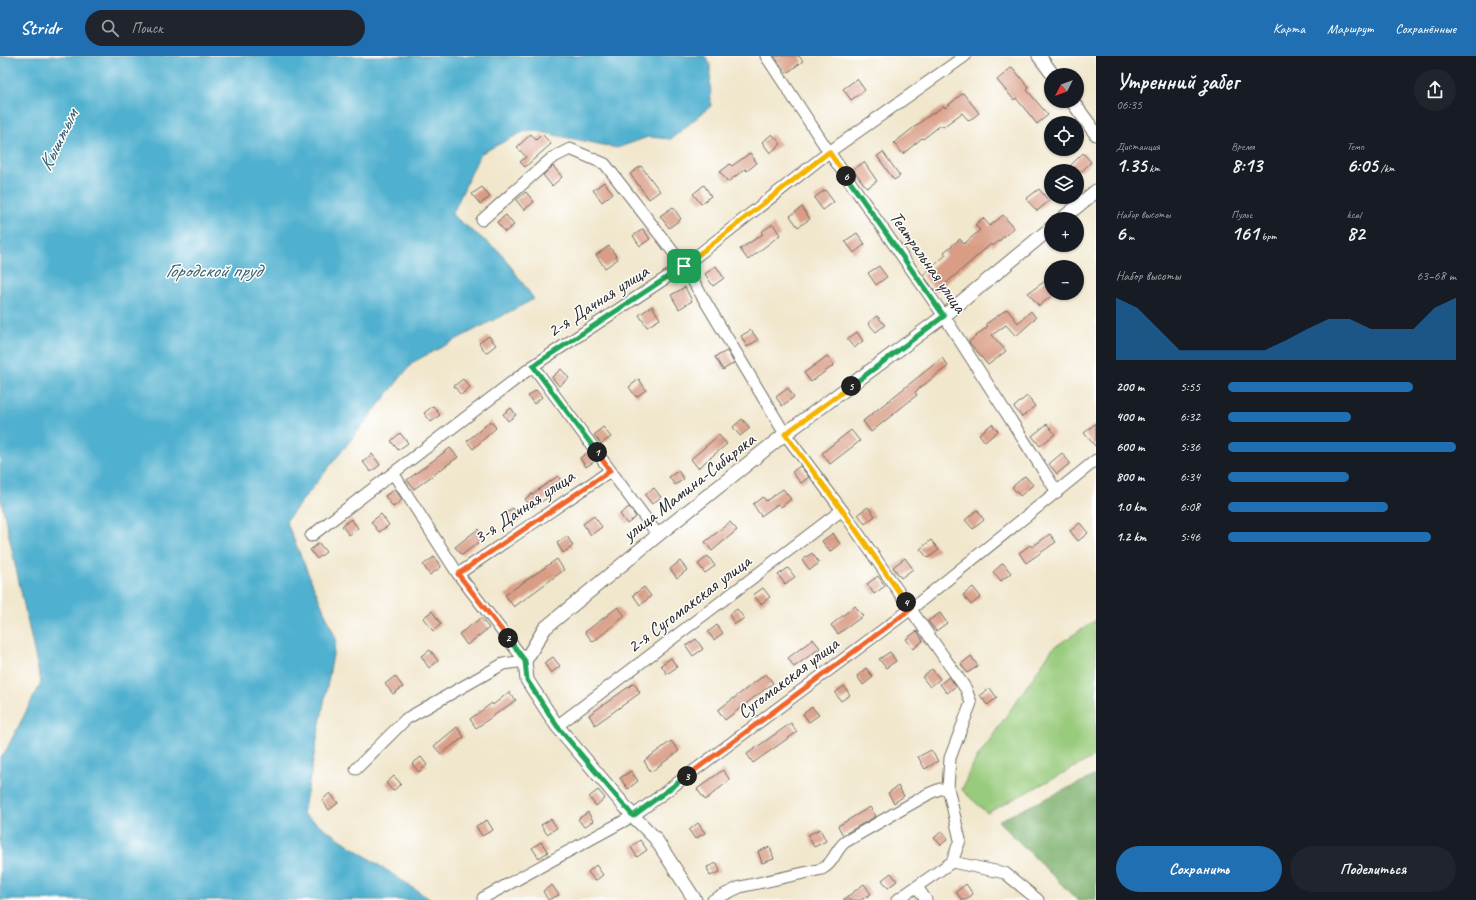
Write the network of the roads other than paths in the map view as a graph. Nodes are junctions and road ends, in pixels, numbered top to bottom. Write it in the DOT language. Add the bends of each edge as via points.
graph roads {
  1 [pos="766,56"];
  2 [pos="965,56"];
  3 [pos="1039,56"];
  4 [pos="1048,68"];
  5 [pos="1077,108"];
  6 [pos="1096,134"];
  7 [pos="829,152"];
  8 [pos="1096,191"];
  9 [pos="1070,212"];
  10 [pos="482,220"];
  11 [pos="1044,234"];
  12 [pos="684,266"];
  13 [pos="944,316"];
  14 [pos="533,366"];
  15 [pos="785,434"];
  16 [pos="1096,460"];
  17 [pos="610,471"];
  18 [pos="394,473"];
  19 [pos="1057,492"];
  20 [pos="842,510"];
  21 [pos="658,535"];
  22 [pos="311,536"];
  23 [pos="458,574"];
  24 [pos="911,609"];
  25 [pos="525,661"];
  26 [pos="557,726"];
  27 [pos="356,769"];
  28 [pos="948,788"];
  29 [pos="633,816"];
  30 [pos="952,862"];
  31 [pos="917,887"];
  32 [pos="483,898"];
  33 [pos="695,900"];
  34 [pos="713,900"];
  35 [pos="897,900"];
  36 [pos="926,900"];
  37 [pos="1038,900"];
  1 -- 7 [label="street, Театральная улица"];
  2 -- 7 [label="street, 2-я Дачная улица"];
  3 -- 4 [label="main road"];
  5 -- 6 [label="main road"];
  7 -- 12 [label="street, 2-я Дачная улица"];
  7 -- 13 [label="street, Театральная улица"];
  8 -- 9 [label="main road"];
  10 -- 12 [label="street" via="552,158 570,149 605,164"];
  11 -- 13 [label="main road, улица Мамина-Сибиряка"];
  12 -- 14 [label="street, 2-я Дачная улица"];
  12 -- 15 [label="street"];
  13 -- 15 [label="main road, улица Мамина-Сибиряка"];
  13 -- 19 [label="street, Театральная улица"];
  14 -- 17 [label="street"];
  14 -- 18 [label="street, 2-я Дачная улица"];
  15 -- 20 [label="street"];
  15 -- 21 [label="main road, улица Мамина-Сибиряка"];
  16 -- 19 [label="street, Сугомакская улица"];
  17 -- 21 [label="street"];
  17 -- 23 [label="street, 3-я Дачная улица"];
  18 -- 22 [label="street, 2-я Дачная улица"];
  18 -- 23 [label="street"];
  19 -- 24 [label="street, Сугомакская улица"];
  20 -- 24 [label="street"];
  20 -- 26 [label="street, 2-я Сугомакская улица"];
  21 -- 25 [label="main road, улица Мамина-Сибиряка" via="544,628"];
  23 -- 25 [label="street"];
  24 -- 28 [label="street" via="966,689 971,703 950,758"];
  24 -- 29 [label="street, Сугомакская улица"];
  25 -- 26 [label="main road" via="527,680"];
  25 -- 27 [label="street" via="503,664 406,719"];
  26 -- 29 [label="main road"];
  28 -- 30 [label="street" via="960,840"];
  28 -- 34 [label="street" via="930,793 845,842 828,866 822,870 740,888"];
  29 -- 32 [label="street, Сугомакская улица"];
  29 -- 33 [label="main road" via="655,838"];
  30 -- 31 [label="street"];
  30 -- 37 [label="street" via="1005,873"];
  31 -- 35 [label="street"];
  31 -- 36 [label="street"];
}
